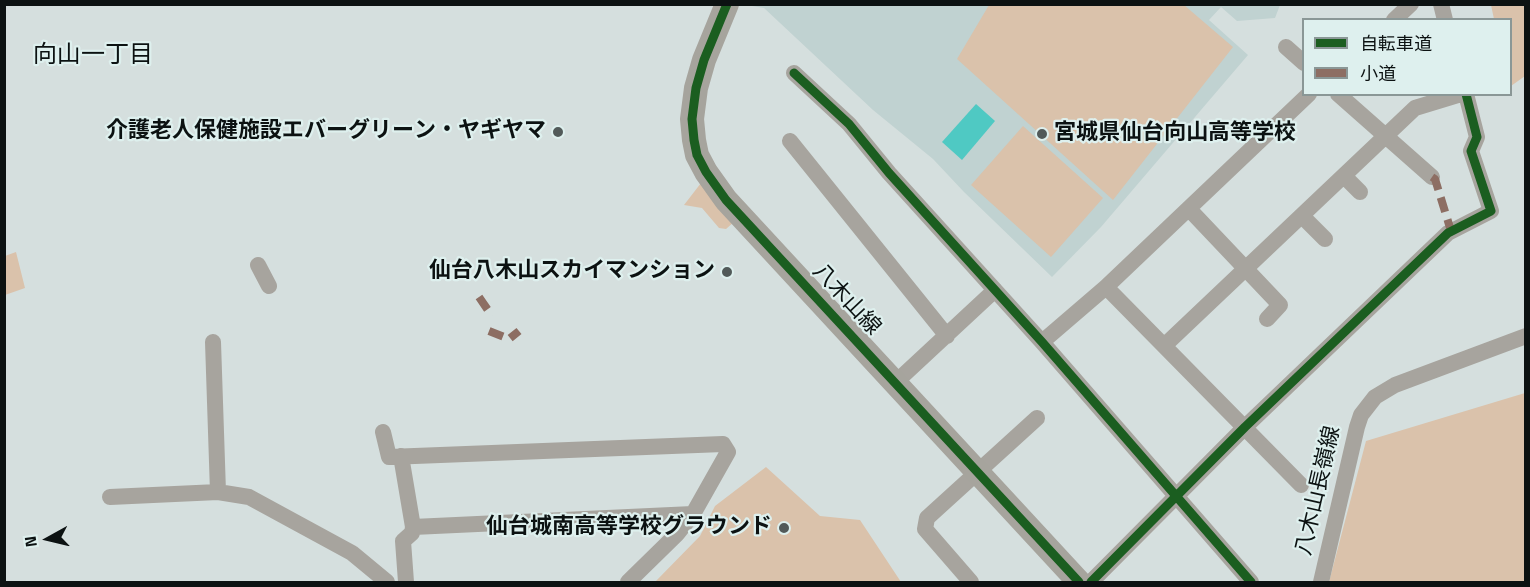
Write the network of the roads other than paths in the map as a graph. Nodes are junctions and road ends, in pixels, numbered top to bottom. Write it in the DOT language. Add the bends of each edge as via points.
graph roads {
  1 [pos="727,4"];
  2 [pos="1411,4"];
  3 [pos="1396,18"];
  4 [pos="1286,47"];
  5 [pos="1302,61"];
  6 [pos="794,74"];
  7 [pos="1307,96"];
  8 [pos="1340,96"];
  9 [pos="1457,96"];
  10 [pos="1465,96"];
  11 [pos="1386,136"];
  12 [pos="790,141"];
  13 [pos="1344,176"];
  14 [pos="1432,177"];
  15 [pos="1360,192"];
  16 [pos="1189,209"];
  17 [pos="1303,217"];
  18 [pos="1325,239"];
  19 [pos="258,265"];
  20 [pos="1247,269"];
  21 [pos="269,286"];
  22 [pos="1106,287"];
  23 [pos="995,290"];
  24 [pos="1267,319"];
  25 [pos="947,336"];
  26 [pos="1526,336"];
  27 [pos="213,342"];
  28 [pos="1042,342"];
  29 [pos="1165,345"];
  30 [pos="896,382"];
  31 [pos="1037,418"];
  32 [pos="1245,427"];
  33 [pos="383,432"];
  34 [pos="401,456"];
  35 [pos="977,471"];
  36 [pos="1301,486"];
  37 [pos="218,492"];
  38 [pos="1177,495"];
  39 [pos="110,496"];
  40 [pos="693,514"];
  41 [pos="412,527"];
  42 [pos="1075,580"];
  43 [pos="387,582"];
  44 [pos="406,582"];
  45 [pos="628,582"];
  46 [pos="971,582"];
  47 [pos="1251,582"];
  48 [pos="1321,582"];
  1 -- 30 [label="street, 八木山線" via="696,88 692,119 697,155 726,200"];
  2 -- 3 [label="street"];
  4 -- 5 [label="street"];
  6 -- 23 [label="street" via="849,124"];
  7 -- 16 [label="street"];
  8 -- 11 [label="street"];
  9 -- 11 [label="street" via="1415,108"];
  10 -- 32 [label="street" via="1477,136 1471,151 1491,211 1448,233"];
  11 -- 13 [label="street"];
  11 -- 14 [label="street"];
  12 -- 25 [label="street"];
  13 -- 15 [label="street"];
  13 -- 17 [label="street"];
  16 -- 20 [label="street"];
  16 -- 22 [label="street"];
  17 -- 18 [label="street"];
  17 -- 20 [label="street"];
  19 -- 21 [label="street"];
  20 -- 24 [label="street" via="1280,305"];
  20 -- 29 [label="street"];
  22 -- 28 [label="street"];
  22 -- 29 [label="street"];
  23 -- 25 [label="street"];
  23 -- 28 [label="street"];
  25 -- 30 [label="street"];
  26 -- 48 [label="street, 八木山長嶺線" via="1395,385 1375,397 1357,427"];
  27 -- 37 [label="street"];
  28 -- 38 [label="street"];
  29 -- 32 [label="street"];
  30 -- 35 [label="street, 八木山線"];
  31 -- 35 [label="street"];
  32 -- 36 [label="street"];
  32 -- 38 [label="street"];
  33 -- 34 [label="street" via="388,457"];
  34 -- 40 [label="street" via="723,444 728,452"];
  34 -- 41 [label="street"];
  35 -- 42 [label="street, 八木山線"];
  35 -- 46 [label="street" via="927,518 925,529"];
  37 -- 39 [label="street"];
  37 -- 43 [label="street" via="249,497 352,553"];
  38 -- 42 [label="street"];
  38 -- 47 [label="street"];
  40 -- 41 [label="street"];
  40 -- 45 [label="street"];
  41 -- 44 [label="street" via="412,533 403,541"];
}
